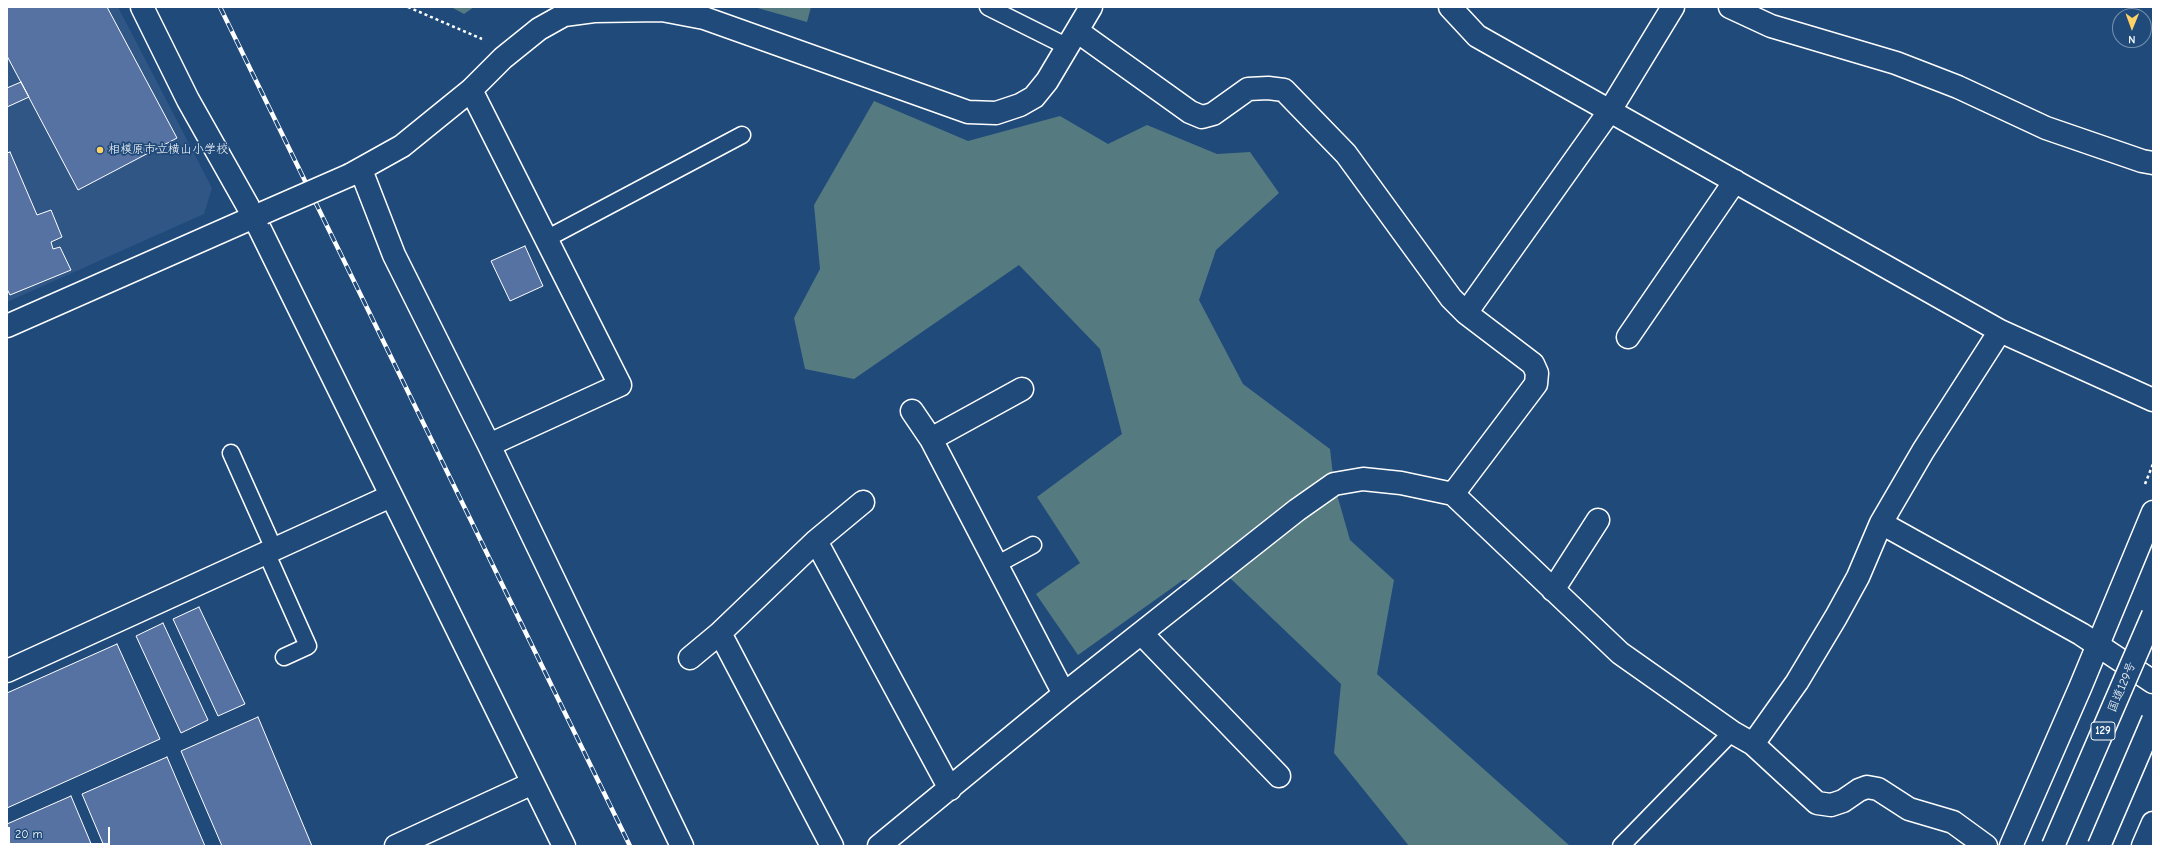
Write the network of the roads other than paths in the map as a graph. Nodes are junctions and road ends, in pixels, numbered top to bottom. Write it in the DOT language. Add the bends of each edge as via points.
graph roads {
  1 [pos="142,7"];
  2 [pos="988,7"];
  3 [pos="1090,7"];
  4 [pos="1450,7"];
  5 [pos="1673,7"];
  6 [pos="1730,7"];
  7 [pos="1072,39"];
  8 [pos="471,90"];
  9 [pos="1609,112"];
  10 [pos="742,134"];
  11 [pos="2153,163"];
  12 [pos="355,173"];
  13 [pos="1735,181"];
  14 [pos="259,215"];
  15 [pos="546,239"];
  16 [pos="1466,313"];
  17 [pos="7,326"];
  18 [pos="2000,331"];
  19 [pos="1628,337"];
  20 [pos="1022,389"];
  21 [pos="2153,400"];
  22 [pos="912,411"];
  23 [pos="931,440"];
  24 [pos="489,445"];
  25 [pos="231,453"];
  26 [pos="1453,494"];
  27 [pos="391,496"];
  28 [pos="863,502"];
  29 [pos="2153,512"];
  30 [pos="1598,520"];
  31 [pos="1881,523"];
  32 [pos="816,541"];
  33 [pos="1033,545"];
  34 [pos="270,550"];
  35 [pos="996,565"];
  36 [pos="1553,590"];
  37 [pos="2153,615"];
  38 [pos="720,633"];
  39 [pos="1142,634"];
  40 [pos="2098,646"];
  41 [pos="284,657"];
  42 [pos="690,658"];
  43 [pos="7,671"];
  44 [pos="2153,682"];
  45 [pos="1064,694"];
  46 [pos="2153,720"];
  47 [pos="1732,732"];
  48 [pos="1753,744"];
  49 [pos="1279,776"];
  50 [pos="533,783"];
  51 [pos="950,789"];
  52 [pos="2153,823"];
  53 [pos="396,846"];
  54 [pos="564,846"];
  55 [pos="682,846"];
  56 [pos="832,846"];
  57 [pos="879,846"];
  58 [pos="1621,846"];
  59 [pos="1986,846"];
  60 [pos="2011,846"];
  61 [pos="2053,846"];
  62 [pos="2099,846"];
  63 [pos="2143,846"];
  1 -- 14 [label="main road" via="188,100"];
  2 -- 7 [label="lane"];
  3 -- 7 [label="main road"];
  4 -- 9 [label="main road" via="1477,36"];
  5 -- 9 [label="main road"];
  6 -- 11 [label="main road" via="1771,26 1896,63 1958,87 2046,128"];
  7 -- 8 [label="main road" via="1047,81 1034,97 996,114 968,112 704,18 662,10 594,11 564,15 539,29"];
  7 -- 16 [label="main road" via="1190,112 1202,116 1213,114 1248,89 1284,90 1346,154 1451,298"];
  8 -- 12 [label="main road" via="402,146"];
  8 -- 15 [label="main road"];
  9 -- 13 [label="main road"];
  9 -- 16 [label="main road"];
  10 -- 15 [label="lane"];
  12 -- 14 [label="main road, bridge"];
  12 -- 24 [label="main road"];
  13 -- 18 [label="main road"];
  13 -- 19 [label="main road"];
  14 -- 17 [label="main road"];
  14 -- 27 [label="main road"];
  15 -- 24 [label="main road" via="620,385"];
  16 -- 26 [label="main road" via="1533,364 1537,373 1536,384"];
  18 -- 21 [label="main road"];
  18 -- 31 [label="main road" via="1923,451"];
  20 -- 23 [label="main road"];
  22 -- 23 [label="main road"];
  23 -- 35 [label="main road"];
  24 -- 55 [label="main road"];
  25 -- 34 [label="lane"];
  26 -- 36 [label="main road"];
  26 -- 39 [label="main road" via="1401,483 1363,479 1334,484 1297,510"];
  27 -- 34 [label="main road"];
  27 -- 50 [label="main road"];
  28 -- 32 [label="main road"];
  29 -- 40 [label="main road"];
  30 -- 36 [label="main road"];
  31 -- 40 [label="main road"];
  31 -- 48 [label="main road" via="1858,577 1836,617 1797,682"];
  32 -- 38 [label="main road"];
  32 -- 51 [label="main road"];
  33 -- 35 [label="lane"];
  34 -- 41 [label="lane" via="308,646"];
  34 -- 43 [label="main road"];
  35 -- 45 [label="main road"];
  36 -- 47 [label="main road" via="1620,653"];
  37 -- 61 [label="main road, 国道129号 / 129, bridge"];
  38 -- 42 [label="main road"];
  38 -- 56 [label="main road"];
  39 -- 45 [label="main road"];
  39 -- 49 [label="main road"];
  40 -- 44 [label="main road"];
  40 -- 60 [label="main road"];
  45 -- 51 [label="main road"];
  46 -- 62 [label="main road, bridge"];
  47 -- 48 [label="main road"];
  47 -- 58 [label="lane"];
  48 -- 59 [label="main road" via="1817,803 1831,805 1843,801 1859,790 1878,789 1909,809 1953,822"];
  50 -- 53 [label="main road"];
  50 -- 54 [label="main road"];
  51 -- 57 [label="main road"];
  52 -- 63 [label="main road"];
}
